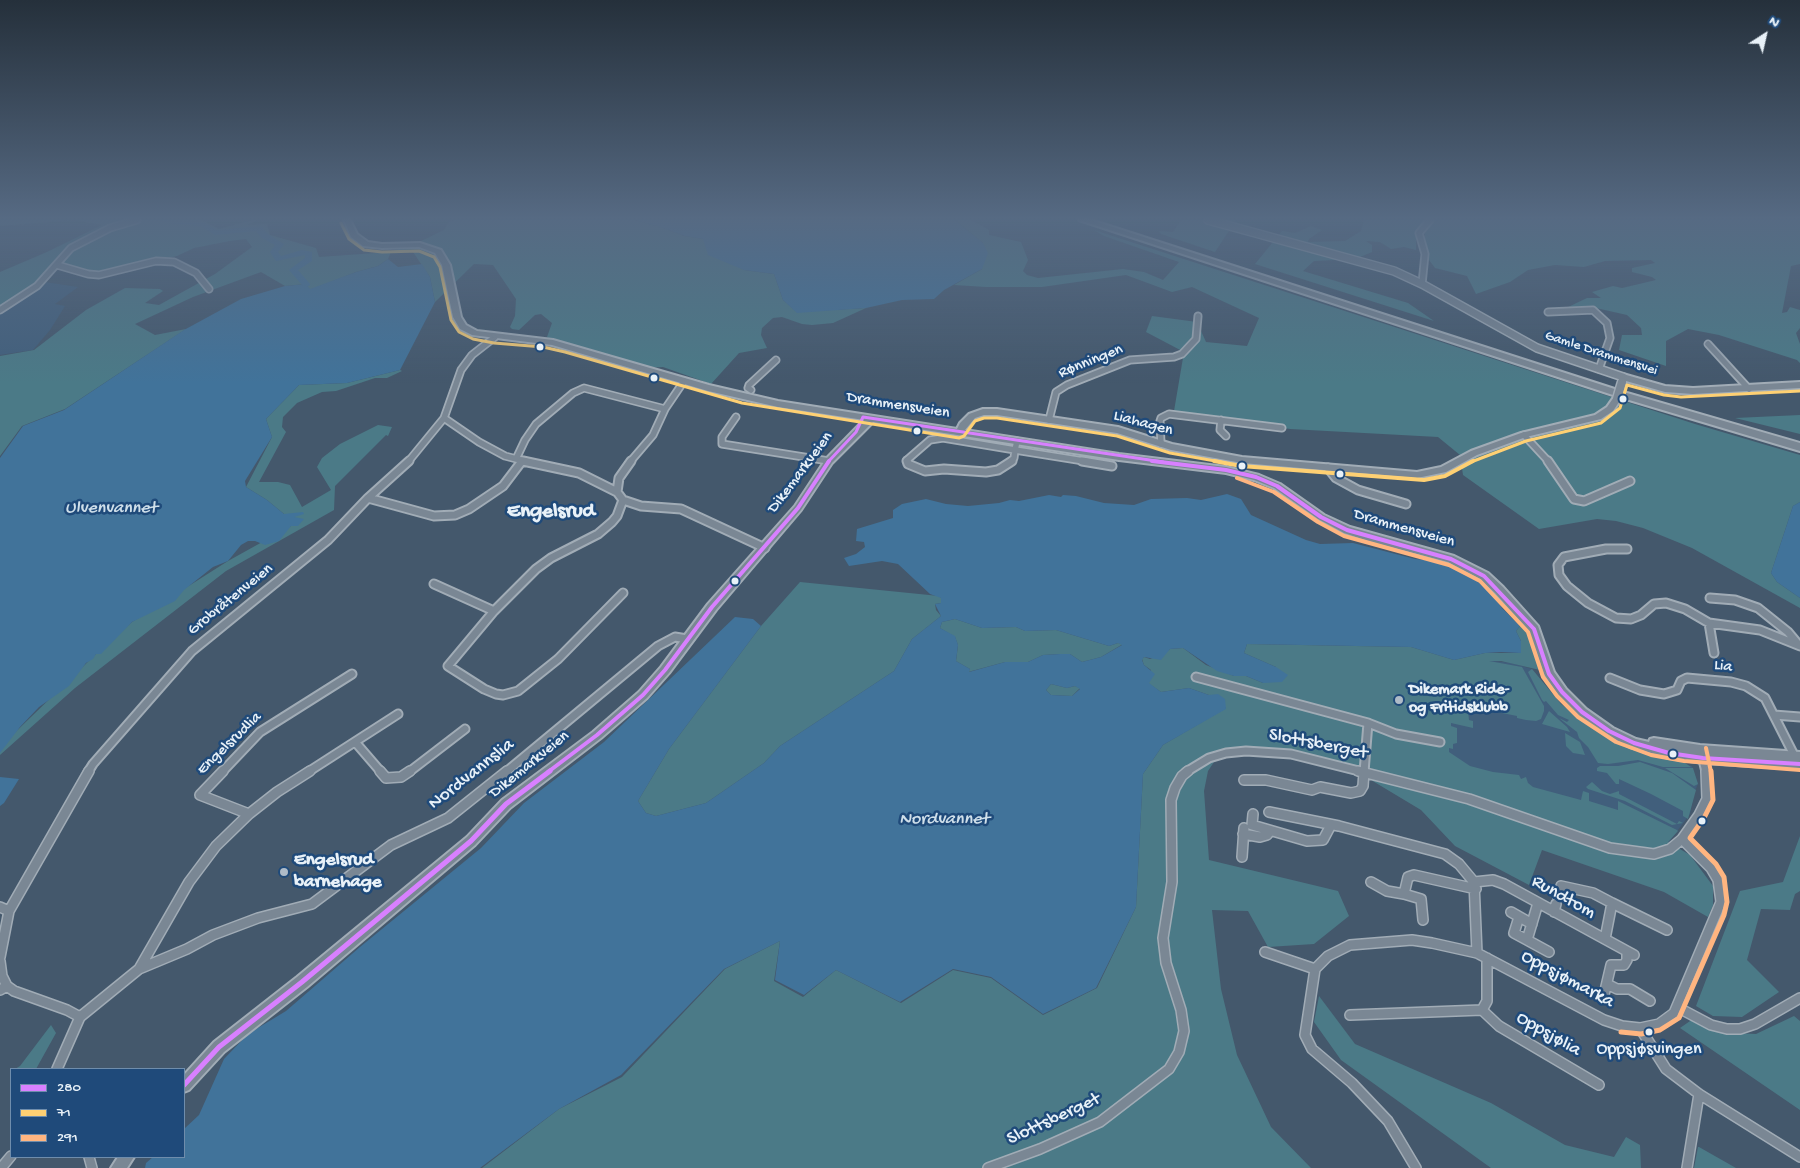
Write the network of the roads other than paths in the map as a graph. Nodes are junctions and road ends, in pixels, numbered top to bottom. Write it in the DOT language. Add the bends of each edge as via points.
graph roads {
  1 [pos="48,275"];
  2 [pos="197,275"];
  3 [pos="448,275"];
  4 [pos="1251,275"];
  5 [pos="1270,275"];
  6 [pos="1400,275"];
  7 [pos="1424,275"];
  8 [pos="1422,284"];
  9 [pos="209,289"];
  10 [pos="0,310"];
  11 [pos="1548,312"];
  12 [pos="1198,316"];
  13 [pos="495,337"];
  14 [pos="1708,344"];
  15 [pos="776,360"];
  16 [pos="1600,370"];
  17 [pos="1622,379"];
  18 [pos="684,381"];
  19 [pos="1800,385"];
  20 [pos="1748,389"];
  21 [pos="751,390"];
  22 [pos="665,409"];
  23 [pos="444,418"];
  24 [pos="736,418"];
  25 [pos="867,418"];
  26 [pos="1049,420"];
  27 [pos="1221,420"];
  28 [pos="1282,428"];
  29 [pos="960,432"];
  30 [pos="1524,435"];
  31 [pos="1226,436"];
  32 [pos="1800,440"];
  33 [pos="1161,444"];
  34 [pos="1016,446"];
  35 [pos="1800,447"];
  36 [pos="519,460"];
  37 [pos="828,462"];
  38 [pos="1112,466"];
  39 [pos="1328,468"];
  40 [pos="1630,481"];
  41 [pos="617,492"];
  42 [pos="368,498"];
  43 [pos="623,500"];
  44 [pos="1406,504"];
  45 [pos="764,548"];
  46 [pos="1627,549"];
  47 [pos="434,584"];
  48 [pos="623,593"];
  49 [pos="1710,598"];
  50 [pos="494,611"];
  51 [pos="1709,623"];
  52 [pos="687,639"];
  53 [pos="1800,646"];
  54 [pos="1714,653"];
  55 [pos="352,674"];
  56 [pos="1196,677"];
  57 [pos="1610,678"];
  58 [pos="398,714"];
  59 [pos="1774,715"];
  60 [pos="1800,717"];
  61 [pos="1368,723"];
  62 [pos="465,729"];
  63 [pos="1440,742"];
  64 [pos="356,743"];
  65 [pos="1701,754"];
  66 [pos="1798,760"];
  67 [pos="1364,771"];
  68 [pos="1244,780"];
  69 [pos="1270,812"];
  70 [pos="248,814"];
  71 [pos="1253,814"];
  72 [pos="1331,825"];
  73 [pos="1270,831"];
  74 [pos="1682,839"];
  75 [pos="1242,857"];
  76 [pos="1371,882"];
  77 [pos="1475,885"];
  78 [pos="1404,894"];
  79 [pos="1612,902"];
  80 [pos="1538,903"];
  81 [pos="1556,904"];
  82 [pos="0,907"];
  83 [pos="9,911"];
  84 [pos="1511,912"];
  85 [pos="1519,917"];
  86 [pos="1423,920"];
  87 [pos="1532,924"];
  88 [pos="1667,930"];
  89 [pos="1527,940"];
  90 [pos="1605,940"];
  91 [pos="1265,952"];
  92 [pos="1549,952"];
  93 [pos="1477,953"];
  94 [pos="1487,958"];
  95 [pos="0,959"];
  96 [pos="139,969"];
  97 [pos="1315,969"];
  98 [pos="1607,984"];
  99 [pos="3,988"];
  100 [pos="1800,998"];
  101 [pos="1604,999"];
  102 [pos="1650,1001"];
  103 [pos="1677,1007"];
  104 [pos="1482,1010"];
  105 [pos="1350,1015"];
  106 [pos="80,1017"];
  107 [pos="1640,1028"];
  108 [pos="57,1068"];
  109 [pos="185,1083"];
  110 [pos="1600,1085"];
  111 [pos="1699,1094"];
  112 [pos="10,1157"];
  113 [pos="1800,1157"];
  114 [pos="126,1158"];
  115 [pos="1003,1165"];
  116 [pos="1,1168"];
  117 [pos="118,1168"];
  118 [pos="988,1168"];
  119 [pos="1416,1168"];
  120 [pos="1688,1168"];
  1 -- 10 [label="street" via="37,286"];
  2 -- 9 [label="street"];
  3 -- 13 [label="main road, Drammensveien" via="460,323 475,333"];
  4 -- 35 [label="highway" via="1670,410"];
  5 -- 32 [label="highway" via="1689,409"];
  6 -- 8 [label="street, Gamle Drammensvei"];
  7 -- 8 [label="street"];
  8 -- 16 [label="street, Gamle Drammensvei" via="1538,348"];
  11 -- 16 [label="street" via="1588,309 1602,317 1610,331"];
  12 -- 26 [label="street, Rønningen" via="1196,339 1182,354 1130,360 1067,385 1056,392"];
  13 -- 18 [label="main road, Drammensveien" via="560,344"];
  13 -- 23 [label="street, Grobråtenveien" via="472,355 461,370"];
  14 -- 20 [label="street"];
  15 -- 21 [label="street" via="749,385"];
  16 -- 17 [label="street, Gamle Drammensvei"];
  17 -- 20 [label="main road, Gamle Drammensvei" via="1681,391"];
  17 -- 30 [label="main road, Liahagen, bridge" via="1617,399 1598,417"];
  18 -- 22 [label="street"];
  18 -- 25 [label="main road, Drammensveien" via="757,400"];
  19 -- 20 [label="main road, Gamle Drammensvei"];
  22 -- 36 [label="street" via="584,388 573,393 536,424 525,440"];
  22 -- 41 [label="street" via="653,435 624,468"];
  23 -- 36 [label="street" via="494,451"];
  23 -- 42 [label="street, Grobråtenveien" via="415,456"];
  24 -- 37 [label="street" via="722,437 722,444"];
  25 -- 29 [label="main road, Drammensveien"];
  25 -- 37 [label="main road, Dikemarkveien"];
  26 -- 29 [label="main road, Liahagen" via="983,412 968,419"];
  26 -- 33 [label="main road, Liahagen" via="1127,432"];
  27 -- 28 [label="street"];
  27 -- 31 [label="street" via="1220,430"];
  27 -- 33 [label="street" via="1166,414 1160,421"];
  29 -- 34 [label="main road, Drammensveien"];
  30 -- 39 [label="main road, Liahagen" via="1430,474"];
  30 -- 40 [label="street" via="1552,466 1574,499 1590,499"];
  33 -- 39 [label="main road, Liahagen" via="1242,460"];
  34 -- 34 [label="street" via="1014,458 1006,467 986,472 926,471 908,464 907,460 930,440 937,438"];
  34 -- 38 [label="street"];
  34 -- 65 [label="main road, Drammensveien" via="1247,474 1277,486 1321,517 1347,530 1451,559 1492,582 1521,614 1537,636 1554,682 1570,701 1601,725 1634,743 1669,753"];
  36 -- 41 [label="street" via="579,474"];
  36 -- 42 [label="street" via="503,486 455,515 434,516"];
  37 -- 45 [label="main road, Dikemarkveien" via="798,508"];
  39 -- 44 [label="street" via="1336,478 1358,490"];
  41 -- 43 [label="street"];
  42 -- 83 [label="street, Grobråtenveien" via="328,540 192,651 147,700 84,778"];
  43 -- 45 [label="street" via="641,506 681,509"];
  43 -- 50 [label="street" via="612,522 598,534 536,569"];
  45 -- 52 [label="main road, Dikemarkveien"];
  46 -- 51 [label="street" via="1598,550 1564,557 1558,565 1559,575 1588,603 1616,618 1636,617 1660,602 1674,604"];
  47 -- 50 [label="street"];
  48 -- 50 [label="street" via="558,659 518,691 503,695 484,689 448,666"];
  49 -- 53 [label="street" via="1735,600 1758,608"];
  51 -- 53 [label="street" via="1760,630"];
  51 -- 54 [label="street"];
  52 -- 96 [label="street, Nordvannslia" via="675,637 658,646 448,818 390,845 312,904 258,918"];
  52 -- 109 [label="main road, Dikemarkveien" via="653,684 622,714 506,804 465,846 219,1047"];
  55 -- 70 [label="street, Engelsrudlia" via="260,732 200,795"];
  56 -- 61 [label="street"];
  57 -- 59 [label="street, Lia" via="1640,690 1664,694 1677,690 1680,681 1687,678 1731,682 1746,686 1764,698"];
  58 -- 64 [label="street"];
  59 -- 60 [label="street"];
  59 -- 66 [label="street, Lia"];
  61 -- 63 [label="street" via="1396,734"];
  61 -- 67 [label="street"];
  62 -- 64 [label="street" via="418,766 393,778 386,778"];
  64 -- 70 [label="street" via="298,778"];
  65 -- 66 [label="main road, Drammensveien"];
  65 -- 74 [label="street, Slottsberget" via="1707,798"];
  67 -- 68 [label="street" via="1363,786 1360,791 1351,793 1320,787 1312,790 1266,780"];
  67 -- 74 [label="street, Slottsberget" via="1469,799 1586,840 1631,852 1654,854 1670,849"];
  67 -- 115 [label="street, Slottsberget" via="1291,754 1246,750 1208,758 1182,776 1171,800 1172,882 1163,938 1166,963 1182,1010 1184,1032 1178,1052 1169,1069 1100,1122"];
  69 -- 72 [label="street"];
  70 -- 96 [label="street" via="216,846 189,882"];
  71 -- 73 [label="street" via="1252,825"];
  72 -- 73 [label="street" via="1323,840 1307,841"];
  72 -- 77 [label="street" via="1445,854 1459,864"];
  73 -- 75 [label="street" via="1260,837 1243,831"];
  74 -- 103 [label="street, Oppsjømarka" via="1718,880 1720,902"];
  76 -- 78 [label="street" via="1387,891"];
  77 -- 78 [label="street, Rundtom" via="1414,875 1408,877"];
  77 -- 80 [label="street, Rundtom" via="1493,880"];
  77 -- 93 [label="street"];
  78 -- 86 [label="street" via="1421,896"];
  79 -- 81 [label="street" via="1593,893 1561,886"];
  79 -- 88 [label="street"];
  79 -- 90 [label="street"];
  80 -- 81 [label="street, Rundtom"];
  80 -- 87 [label="street"];
  81 -- 90 [label="street, Rundtom"];
  82 -- 83 [label="street"];
  83 -- 95 [label="street, Grobråtenveien"];
  84 -- 85 [label="street"];
  85 -- 87 [label="street"];
  85 -- 89 [label="street" via="1514,933"];
  87 -- 89 [label="street"];
  89 -- 92 [label="street"];
  90 -- 98 [label="street, Rundtom" via="1631,953 1624,965 1611,965"];
  91 -- 97 [label="street"];
  93 -- 94 [label="street, Oppsjømarka"];
  93 -- 97 [label="street, Oppsjømarka" via="1412,940 1360,943 1337,950"];
  94 -- 104 [label="street" via="1487,1001"];
  94 -- 107 [label="street, Oppsjømarka" via="1604,1020"];
  95 -- 99 [label="street, Grobråtenveien"];
  96 -- 106 [label="street, Nordvannslia"];
  97 -- 119 [label="street" via="1305,1035 1312,1049 1352,1083 1388,1121"];
  98 -- 101 [label="street"];
  98 -- 102 [label="street" via="1630,990"];
  99 -- 106 [label="street, Grobråtenveien"];
  100 -- 103 [label="street" via="1740,1029 1711,1025"];
  103 -- 107 [label="street, Oppsjømarka" via="1674,1014 1659,1024"];
  104 -- 105 [label="street"];
  104 -- 110 [label="street, Oppsjølia" via="1499,1026"];
  106 -- 108 [label="street"];
  107 -- 111 [label="street" via="1666,1069"];
  111 -- 113 [label="street"];
  111 -- 120 [label="street"];
  112 -- 116 [label="street"];
  114 -- 117 [label="main road"];
  115 -- 118 [label="street, Slottsberget"];
}
